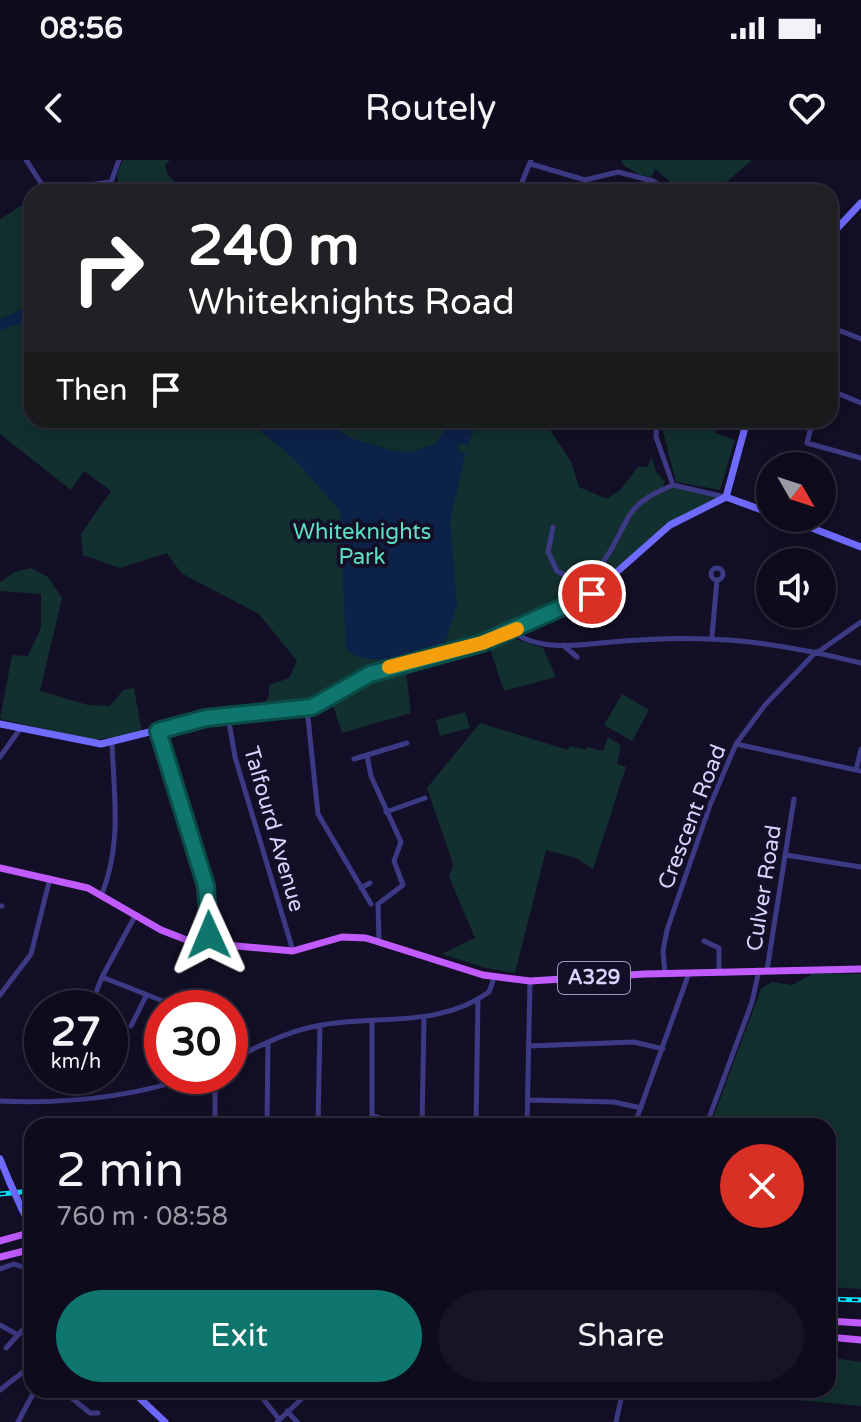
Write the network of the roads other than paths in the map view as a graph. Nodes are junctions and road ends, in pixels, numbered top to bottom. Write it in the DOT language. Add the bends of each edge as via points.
graph roads {
  1 [pos="26,160"];
  2 [pos="119,160"];
  3 [pos="531,162"];
  4 [pos="42,184"];
  5 [pos="96,184"];
  6 [pos="521,184"];
  7 [pos="658,184"];
  8 [pos="861,203"];
  9 [pos="838,227"];
  10 [pos="838,330"];
  11 [pos="861,339"];
  12 [pos="838,393"];
  13 [pos="861,403"];
  14 [pos="657,428"];
  15 [pos="745,428"];
  16 [pos="811,428"];
  17 [pos="861,458"];
  18 [pos="673,485"];
  19 [pos="726,497"];
  20 [pos="756,508"];
  21 [pos="553,527"];
  22 [pos="822,532"];
  23 [pos="861,547"];
  24 [pos="717,580"];
  25 [pos="861,622"];
  26 [pos="512,631"];
  27 [pos="712,636"];
  28 [pos="563,645"];
  29 [pos="817,652"];
  30 [pos="577,657"];
  31 [pos="861,663"];
  32 [pos="307,708"];
  33 [pos="228,715"];
  34 [pos="0,724"];
  35 [pos="20,729"];
  36 [pos="158,731"];
  37 [pos="112,742"];
  38 [pos="407,743"];
  39 [pos="736,744"];
  40 [pos="861,749"];
  41 [pos="367,755"];
  42 [pos="0,757"];
  43 [pos="354,759"];
  44 [pos="859,770"];
  45 [pos="425,798"];
  46 [pos="794,799"];
  47 [pos="386,812"];
  48 [pos="786,855"];
  49 [pos="861,867"];
  50 [pos="0,868"];
  51 [pos="50,877"];
  52 [pos="370,883"];
  53 [pos="361,888"];
  54 [pos="102,894"];
  55 [pos="371,904"];
  56 [pos="136,915"];
  57 [pos="379,941"];
  58 [pos="704,941"];
  59 [pos="208,944"];
  60 [pos="293,951"];
  61 [pos="861,969"];
  62 [pos="763,970"];
  63 [pos="719,972"];
  64 [pos="689,973"];
  65 [pos="665,974"];
  66 [pos="102,977"];
  67 [pos="494,978"];
  68 [pos="530,981"];
  69 [pos="97,990"];
  70 [pos="0,995"];
  71 [pos="144,995"];
  72 [pos="144,1000"];
  73 [pos="478,1000"];
  74 [pos="424,1018"];
  75 [pos="372,1021"];
  76 [pos="320,1025"];
  77 [pos="131,1026"];
  78 [pos="268,1043"];
  79 [pos="529,1046"];
  80 [pos="663,1049"];
  81 [pos="248,1052"];
  82 [pos="144,1090"];
  83 [pos="215,1094"];
  84 [pos="528,1100"];
  85 [pos="0,1101"];
  86 [pos="641,1108"];
  87 [pos="372,1115"];
  88 [pos="215,1118"];
  89 [pos="267,1118"];
  90 [pos="318,1118"];
  91 [pos="380,1118"];
  92 [pos="422,1118"];
  93 [pos="476,1118"];
  94 [pos="527,1118"];
  95 [pos="637,1118"];
  96 [pos="709,1118"];
  97 [pos="0,1159"];
  98 [pos="24,1213"];
  99 [pos="24,1231"];
  100 [pos="0,1241"];
  101 [pos="24,1251"];
  102 [pos="0,1257"];
  103 [pos="24,1267"];
  104 [pos="0,1269"];
  105 [pos="836,1321"];
  106 [pos="861,1323"];
  107 [pos="0,1325"];
  108 [pos="24,1329"];
  109 [pos="18,1335"];
  110 [pos="836,1338"];
  111 [pos="861,1342"];
  112 [pos="6,1348"];
  113 [pos="24,1371"];
  114 [pos="0,1390"];
  115 [pos="31,1398"];
  116 [pos="71,1398"];
  117 [pos="140,1398"];
  118 [pos="262,1398"];
  119 [pos="302,1398"];
  120 [pos="621,1398"];
  121 [pos="287,1411"];
  122 [pos="98,1413"];
  123 [pos="278,1421"];
  124 [pos="18,1422"];
  125 [pos="165,1422"];
  126 [pos="297,1422"];
  127 [pos="616,1422"];
  1 -- 4 [label="street"];
  2 -- 5 [label="street" via="111,182"];
  3 -- 6 [label="street"];
  3 -- 7 [label="street" via="585,180 618,172"];
  8 -- 9 [label="street"];
  10 -- 11 [label="street"];
  12 -- 13 [label="street"];
  14 -- 18 [label="street"];
  15 -- 19 [label="street"];
  16 -- 17 [label="street" via="807,443"];
  18 -- 19 [label="street"];
  18 -- 21 [label="street" via="642,501 615,548 591,573 557,571 548,552"];
  19 -- 20 [label="street"];
  19 -- 26 [label="street" via="670,525 592,594"];
  22 -- 23 [label="street"];
  24 -- 27 [label="street"];
  25 -- 29 [label="street, Crescent Road"];
  26 -- 28 [label="street"];
  26 -- 32 [label="street" via="370,674"];
  27 -- 28 [label="street"];
  27 -- 29 [label="street"];
  28 -- 30 [label="street"];
  29 -- 31 [label="street"];
  29 -- 39 [label="street, Crescent Road" via="779,688"];
  32 -- 33 [label="street"];
  32 -- 53 [label="street" via="318,814"];
  33 -- 36 [label="street"];
  33 -- 60 [label="street, Talfourd Avenue" via="235,757"];
  34 -- 35 [label="street"];
  35 -- 37 [label="street" via="82,742"];
  35 -- 42 [label="street"];
  36 -- 37 [label="street"];
  36 -- 59 [label="street" via="206,886"];
  37 -- 54 [label="street" via="116,836 114,863"];
  38 -- 41 [label="street"];
  39 -- 44 [label="street"];
  39 -- 65 [label="street, Crescent Road" via="667,930"];
  40 -- 44 [label="street"];
  41 -- 43 [label="street"];
  41 -- 47 [label="street"];
  45 -- 47 [label="street"];
  46 -- 48 [label="street, Culver Road"];
  47 -- 57 [label="street" via="400,838 394,861 403,885 378,904"];
  48 -- 49 [label="street"];
  48 -- 62 [label="street, Culver Road"];
  50 -- 51 [label="main road, A329"];
  51 -- 54 [label="main road, A329"];
  51 -- 70 [label="street" via="31,954"];
  52 -- 53 [label="street"];
  53 -- 55 [label="street"];
  54 -- 56 [label="main road, A329"];
  56 -- 59 [label="main road, A329" via="175,937"];
  56 -- 66 [label="street"];
  57 -- 60 [label="main road, A329" via="348,937"];
  57 -- 67 [label="main road, A329"];
  58 -- 63 [label="street" via="719,948"];
  59 -- 60 [label="main road, A329"];
  61 -- 62 [label="main road, A329"];
  62 -- 63 [label="main road, A329"];
  62 -- 96 [label="street, Culver Road"];
  63 -- 64 [label="main road, A329"];
  64 -- 65 [label="main road, A329"];
  64 -- 80 [label="street"];
  65 -- 68 [label="main road, A329"];
  66 -- 69 [label="street"];
  66 -- 71 [label="street"];
  67 -- 68 [label="main road, A329"];
  67 -- 73 [label="street" via="489,992"];
  68 -- 79 [label="street"];
  72 -- 77 [label="street"];
  73 -- 74 [label="street"];
  73 -- 93 [label="street"];
  74 -- 75 [label="street"];
  74 -- 92 [label="street"];
  75 -- 76 [label="street"];
  75 -- 87 [label="street"];
  76 -- 78 [label="street"];
  76 -- 90 [label="street"];
  78 -- 81 [label="street"];
  78 -- 89 [label="street"];
  79 -- 80 [label="street" via="634,1042"];
  79 -- 84 [label="street"];
  80 -- 86 [label="street"];
  82 -- 85 [label="street" via="95,1098"];
  83 -- 88 [label="street"];
  84 -- 86 [label="street" via="614,1102"];
  84 -- 94 [label="street"];
  86 -- 95 [label="street"];
  87 -- 91 [label="street"];
  97 -- 98 [label="street, bridge"];
  99 -- 100 [label="main road"];
  101 -- 102 [label="main road"];
  103 -- 104 [label="street" via="14,1264"];
  105 -- 106 [label="main road"];
  107 -- 109 [label="street"];
  108 -- 109 [label="street"];
  109 -- 112 [label="street"];
  110 -- 111 [label="main road"];
  113 -- 114 [label="street"];
  115 -- 124 [label="street"];
  116 -- 122 [label="street" via="91,1416"];
  117 -- 125 [label="street"];
  118 -- 123 [label="street"];
  119 -- 121 [label="street"];
  120 -- 127 [label="street"];
  121 -- 123 [label="street"];
  121 -- 126 [label="street"];
}
